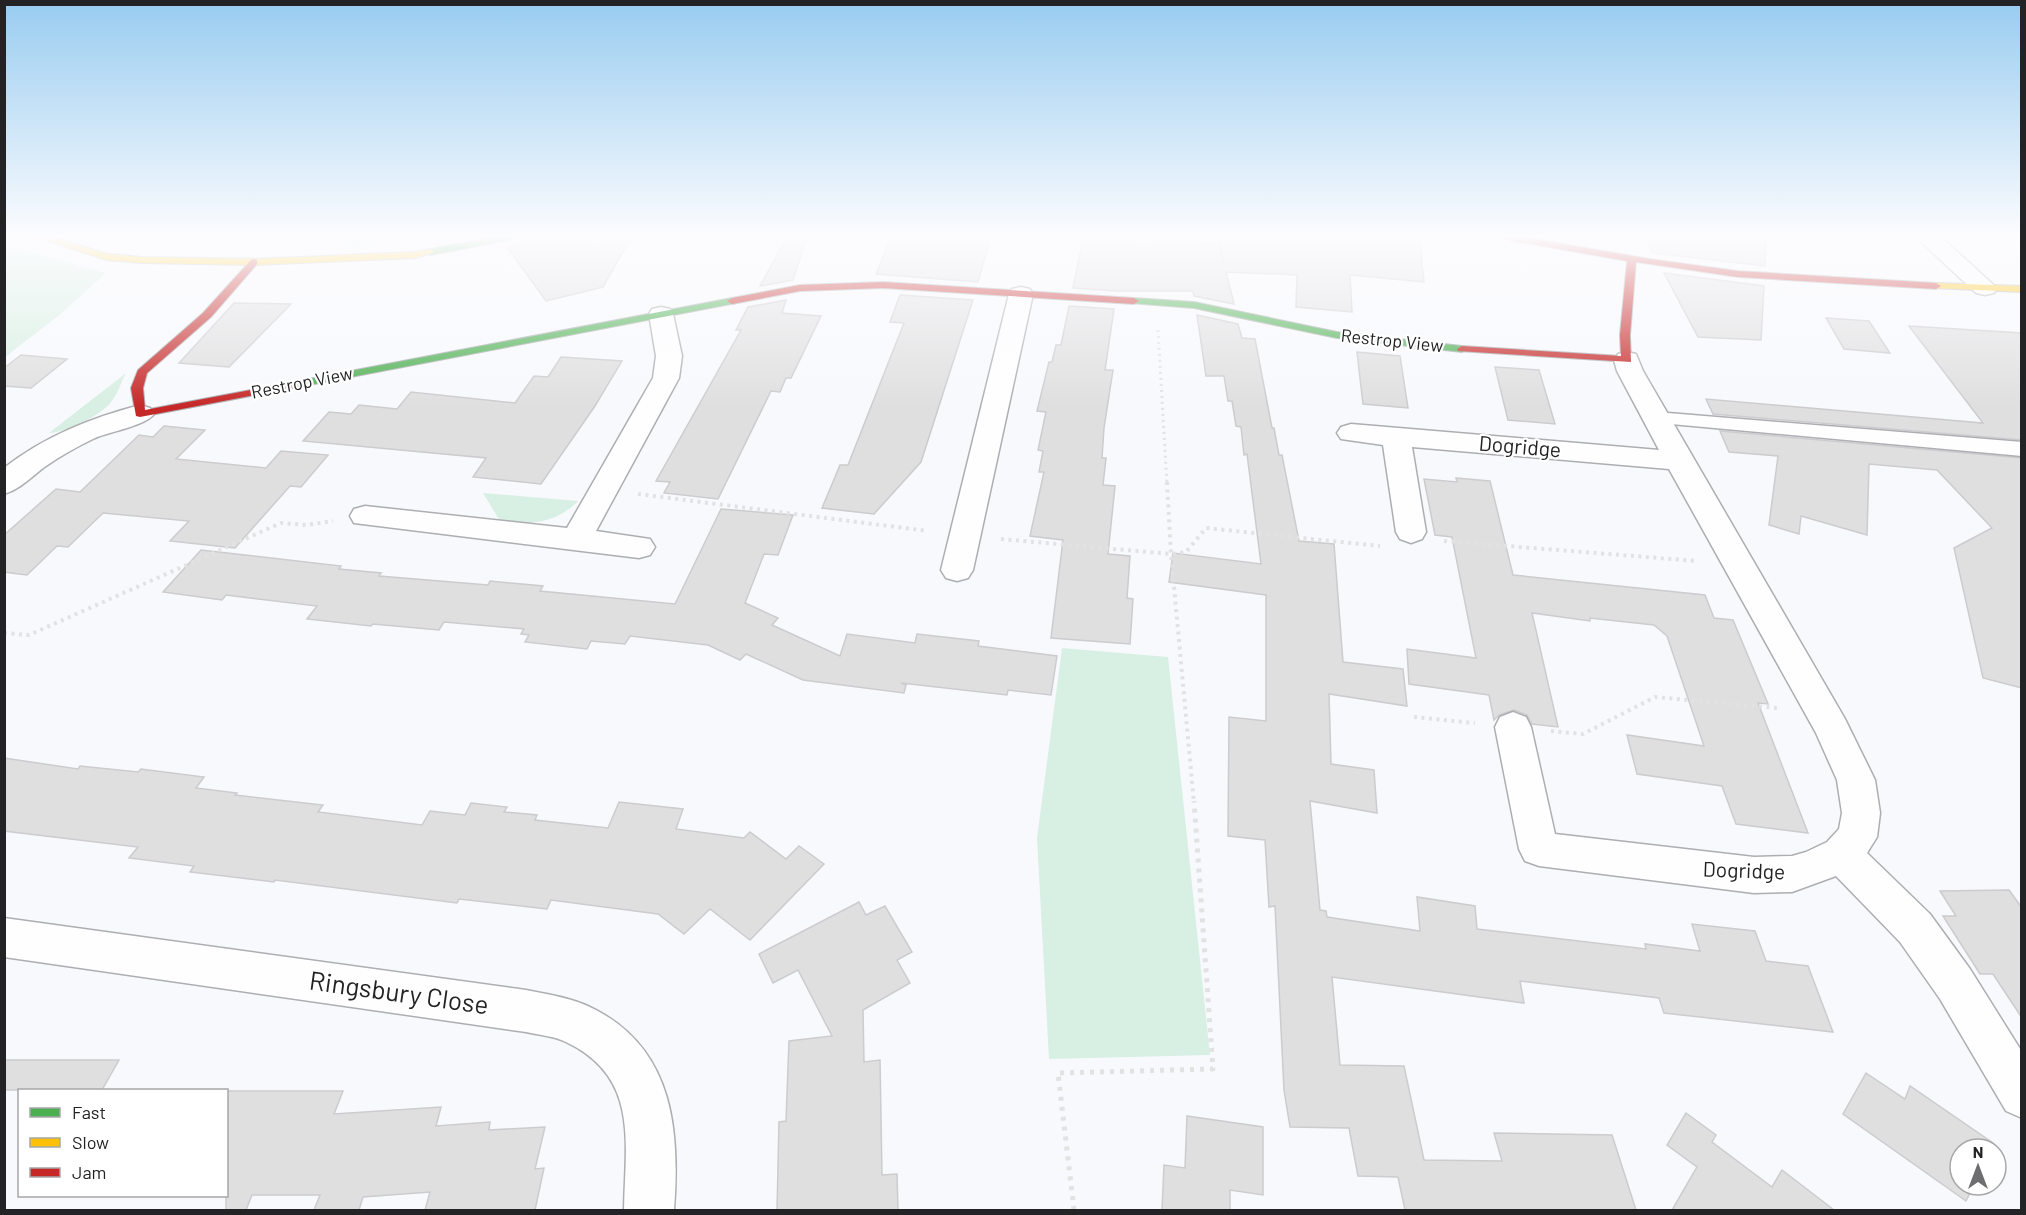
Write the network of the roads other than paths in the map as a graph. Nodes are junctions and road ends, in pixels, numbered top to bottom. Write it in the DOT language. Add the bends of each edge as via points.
graph roads {
  1 [pos="226,294"];
  2 [pos="772,294"];
  3 [pos="1016,294"];
  4 [pos="1021,294"];
  5 [pos="1629,294"];
  6 [pos="661,314"];
  7 [pos="1627,360"];
  8 [pos="140,414"];
  9 [pos="1656,418"];
  10 [pos="1351,433"];
  11 [pos="1396,437"];
  12 [pos="2022,449"];
  13 [pos="1679,461"];
  14 [pos="4,484"];
  15 [pos="365,516"];
  16 [pos="1411,535"];
  17 [pos="576,540"];
  18 [pos="639,547"];
  19 [pos="957,570"];
  20 [pos="1513,727"];
  21 [pos="1840,854"];
  22 [pos="4,937"];
  23 [pos="2022,1095"];
  24 [pos="649,1210"];
  1 -- 8 [label="street" via="142,372 136,388"];
  2 -- 6 [label="street, Restrop View"];
  3 -- 4 [label="street, Restrop View"];
  4 -- 7 [label="street, Restrop View" via="1218,308 1311,330 1397,343"];
  4 -- 19 [label="street"];
  5 -- 7 [label="street"];
  6 -- 8 [label="street, Restrop View"];
  6 -- 17 [label="street" via="669,356 666,378"];
  7 -- 9 [label="street, Dogridge"];
  8 -- 14 [label="street" via="72,436"];
  9 -- 12 [label="lane"];
  9 -- 13 [label="street, Dogridge"];
  10 -- 11 [label="street, Dogridge"];
  11 -- 13 [label="street, Dogridge"];
  11 -- 16 [label="street"];
  13 -- 21 [label="street, Dogridge" via="1848,760 1860,796 1861,813 1857,837"];
  15 -- 17 [label="street"];
  17 -- 18 [label="street"];
  20 -- 21 [label="street, Dogridge" via="1539,849 1754,875 1792,874"];
  21 -- 23 [label="street" via="1915,928"];
  22 -- 24 [label="street, Ringsbury Close" via="526,1011 578,1024 622,1056 646,1099 651,1160"];
}
